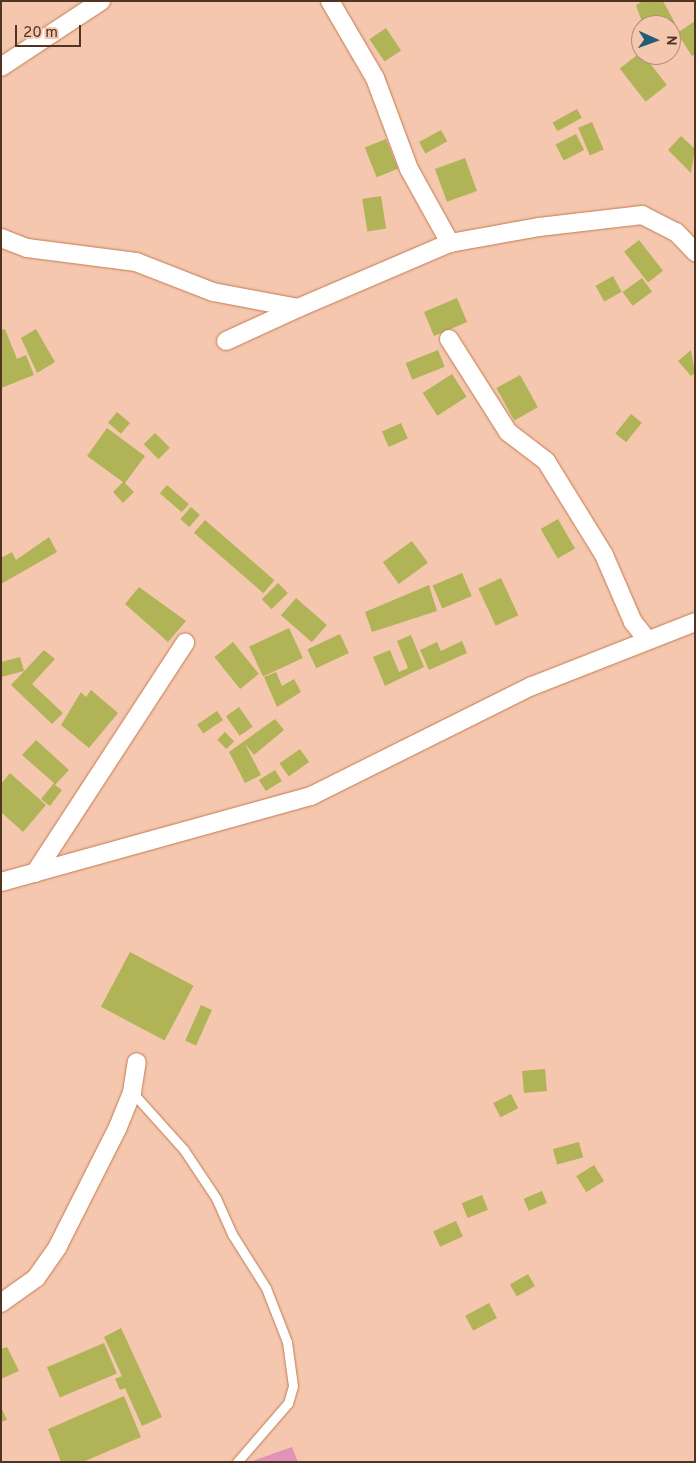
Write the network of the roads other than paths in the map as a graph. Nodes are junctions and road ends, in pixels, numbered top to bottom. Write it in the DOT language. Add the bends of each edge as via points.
graph roads {
  1 [pos="100,1"];
  2 [pos="330,1"];
  3 [pos="1,67"];
  4 [pos="1,238"];
  5 [pos="450,243"];
  6 [pos="695,252"];
  7 [pos="298,308"];
  8 [pos="449,339"];
  9 [pos="226,341"];
  10 [pos="695,622"];
  11 [pos="647,639"];
  12 [pos="184,643"];
  13 [pos="35,872"];
  14 [pos="1,882"];
  15 [pos="138,1062"];
  16 [pos="132,1092"];
  17 [pos="1,1303"];
  18 [pos="237,1462"];
  1 -- 3 [label="street"];
  2 -- 5 [label="street" via="374,78 409,170"];
  4 -- 7 [label="street" via="27,248 136,262 213,292"];
  5 -- 6 [label="street" via="642,215 676,232"];
  5 -- 7 [label="street"];
  7 -- 9 [label="street"];
  8 -- 11 [label="street" via="508,432 546,461 604,555 633,622"];
  10 -- 11 [label="street"];
  11 -- 13 [label="street" via="532,686 311,796"];
  12 -- 13 [label="street"];
  13 -- 14 [label="street"];
  15 -- 16 [label="street"];
  16 -- 17 [label="street" via="58,1246 36,1278"];
  16 -- 18 [label="lane" via="181,1146 216,1198 232,1234 266,1288 287,1342 294,1386 288,1403"];
}
